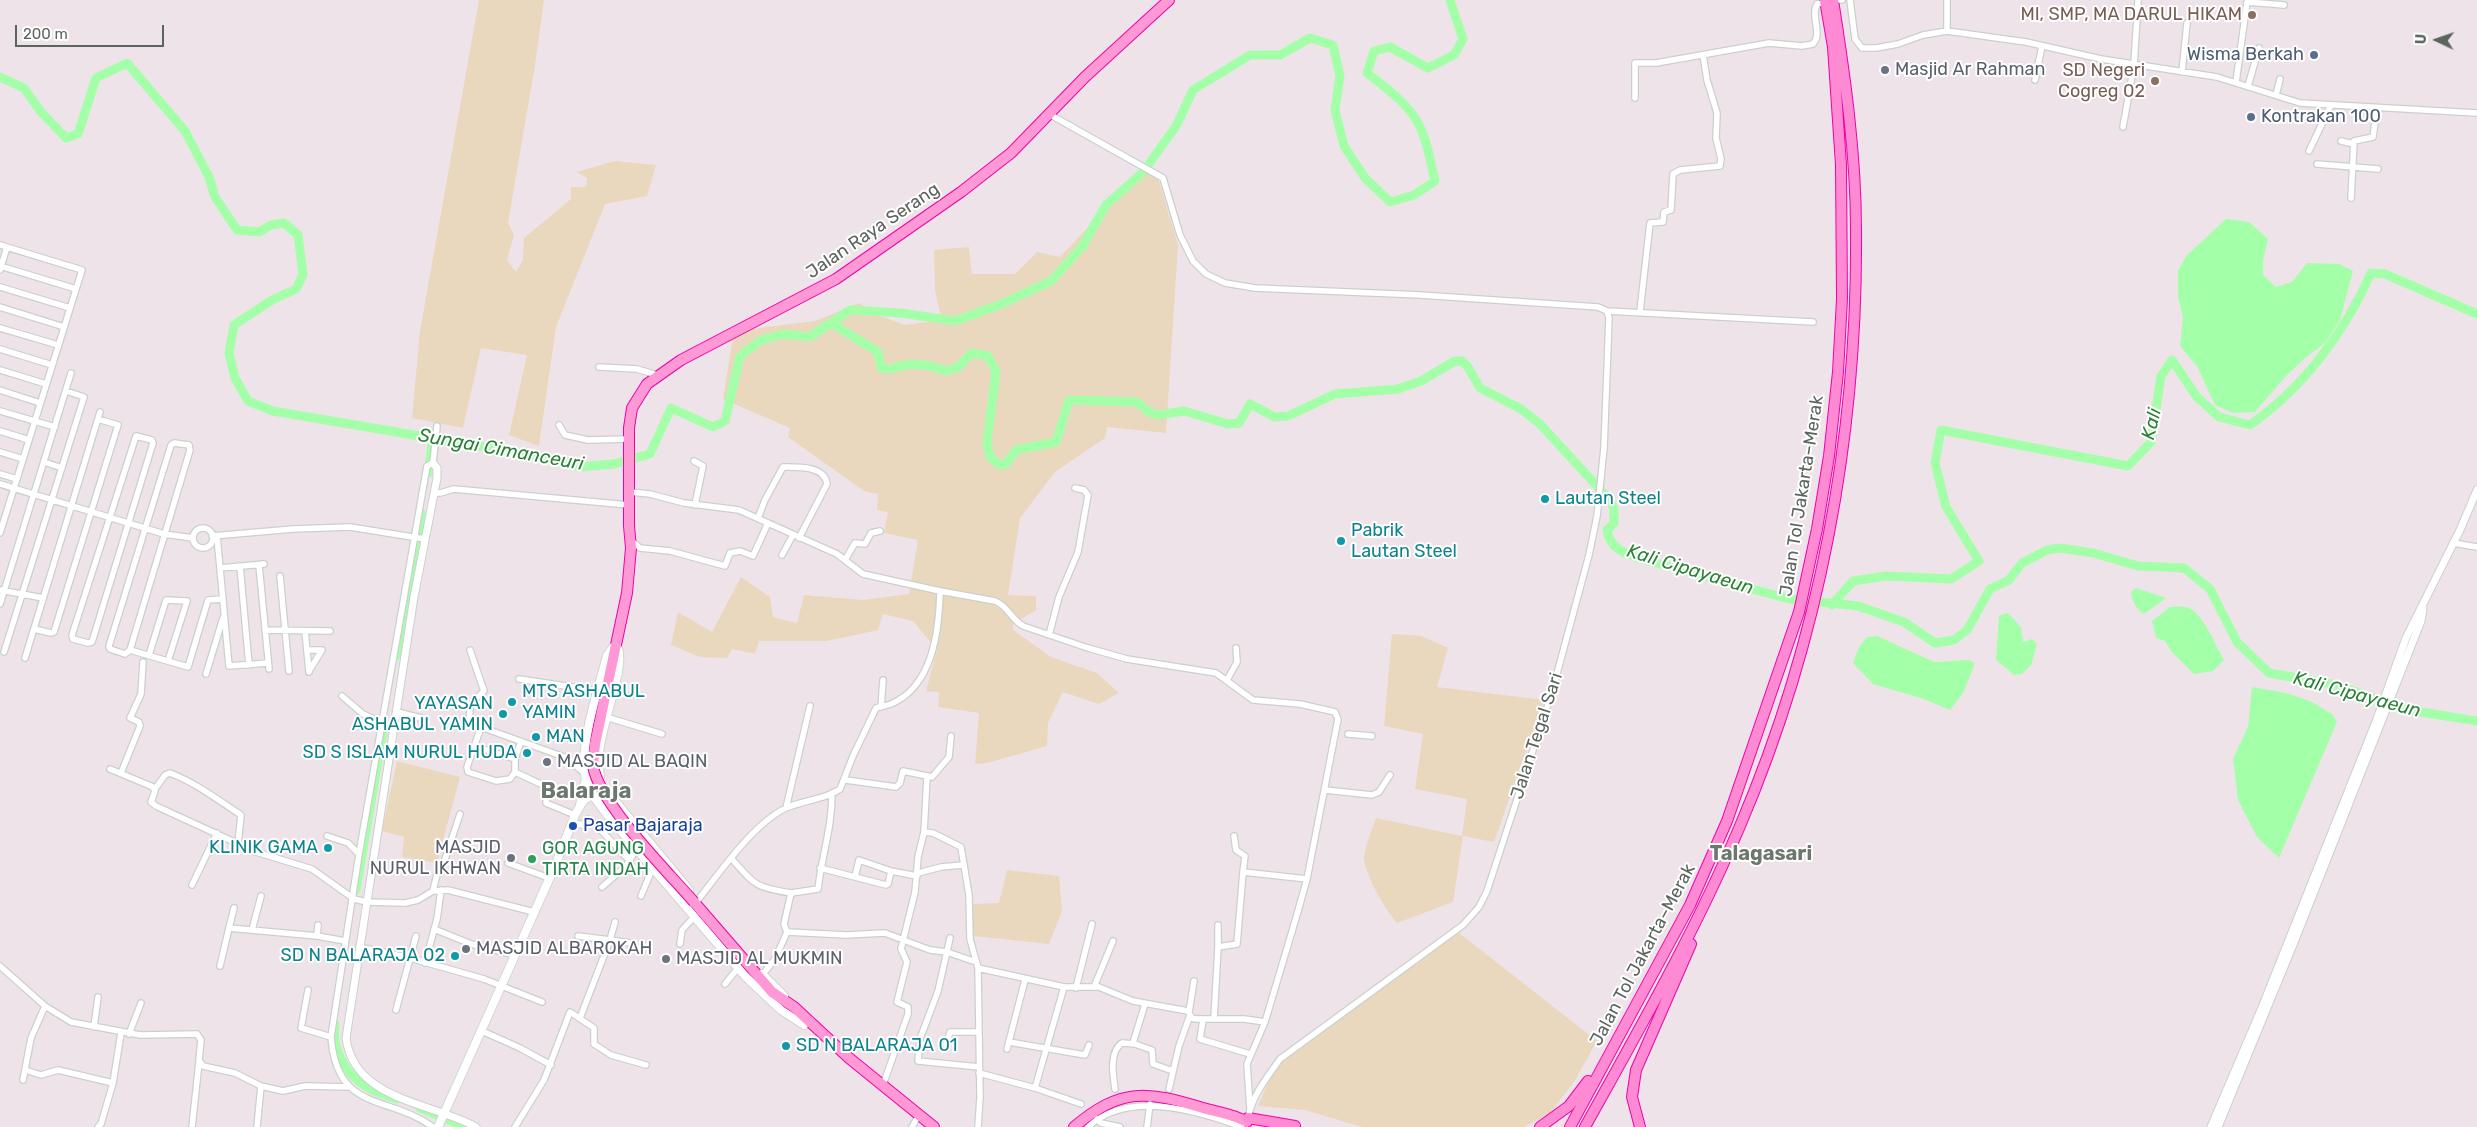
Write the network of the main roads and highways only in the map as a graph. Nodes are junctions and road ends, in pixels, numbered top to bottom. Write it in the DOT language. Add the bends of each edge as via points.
graph roads {
  1 [pos="1169,0"];
  2 [pos="1833,0"];
  3 [pos="1823,2"];
  4 [pos="615,647"];
  5 [pos="585,775"];
  6 [pos="606,790"];
  7 [pos="593,794"];
  8 [pos="580,805"];
  9 [pos="622,811"];
  10 [pos="609,817"];
  11 [pos="1727,821"];
  12 [pos="1740,826"];
  13 [pos="686,886"];
  14 [pos="678,897"];
  15 [pos="1690,905"];
  16 [pos="1700,912"];
  17 [pos="807,1023"];
  18 [pos="898,1101"];
  19 [pos="1246,1120"];
  20 [pos="916,1121"];
  21 [pos="1295,1126"];
  22 [pos="438,1127"];
  23 [pos="924,1127"];
  24 [pos="934,1127"];
  25 [pos="1074,1127"];
  26 [pos="1266,1127"];
  27 [pos="1540,1127"];
  28 [pos="1570,1127"];
  29 [pos="1585,1127"];
  30 [pos="1640,1127"];
  1 -- 4 [label="highway, Jalan Raya Serang" via="991,169 862,263 823,287 681,360 647,384 632,408 627,593"];
  2 -- 12 [label="highway, Jalan Tol Jakarta–Merak" via="1849,114 1856,228 1856,296 1842,456 1831,528 1812,613 1770,747"];
  3 -- 11 [label="highway, Jalan Tol Jakarta–Merak" via="1833,47 1841,165 1842,300 1829,456 1800,612"];
  4 -- 5 [label="main road" via="608,652 584,751"];
  4 -- 6 [label="main road" via="620,653 618,670 598,762"];
  4 -- 17 [label="highway, Jalan Raya Serang, bridge" via="589,757 590,777 595,789 731,953"];
  5 -- 7 [label="main road"];
  5 -- 8 [label="main road"];
  6 -- 7 [label="main road"];
  6 -- 9 [label="main road"];
  7 -- 8 [label="main road"];
  7 -- 10 [label="main road"];
  8 -- 22 [label="main road"];
  9 -- 10 [label="main road" via="618,817"];
  9 -- 13 [label="main road"];
  10 -- 14 [label="main road"];
  11 -- 12 [label="highway"];
  11 -- 15 [label="highway, Jalan Tol Jakarta–Merak"];
  12 -- 16 [label="highway, Jalan Tol Jakarta–Merak"];
  13 -- 14 [label="main road" via="685,893"];
  13 -- 17 [label="main road"];
  14 -- 17 [label="main road" via="764,995"];
  15 -- 27 [label="highway" via="1583,1090 1569,1106"];
  15 -- 28 [label="highway, Jalan Tol Jakarta–Merak"];
  16 -- 29 [label="highway, Jalan Tol Jakarta–Merak"];
  16 -- 30 [label="highway" via="1697,932 1636,1070 1632,1097"];
  17 -- 18 [label="highway, Jalan Raya Serang"];
  17 -- 18 [label="highway, Jalan Raya Serang"];
  18 -- 20 [label="highway, Jalan Raya Serang"];
  19 -- 21 [label="highway"];
  19 -- 25 [label="highway" via="1167,1097 1151,1101 1115,1100"];
  19 -- 26 [label="highway"];
  20 -- 23 [label="highway, Jalan Raya Serang"];
  20 -- 24 [label="highway, Jalan Raya Serang"];
}
